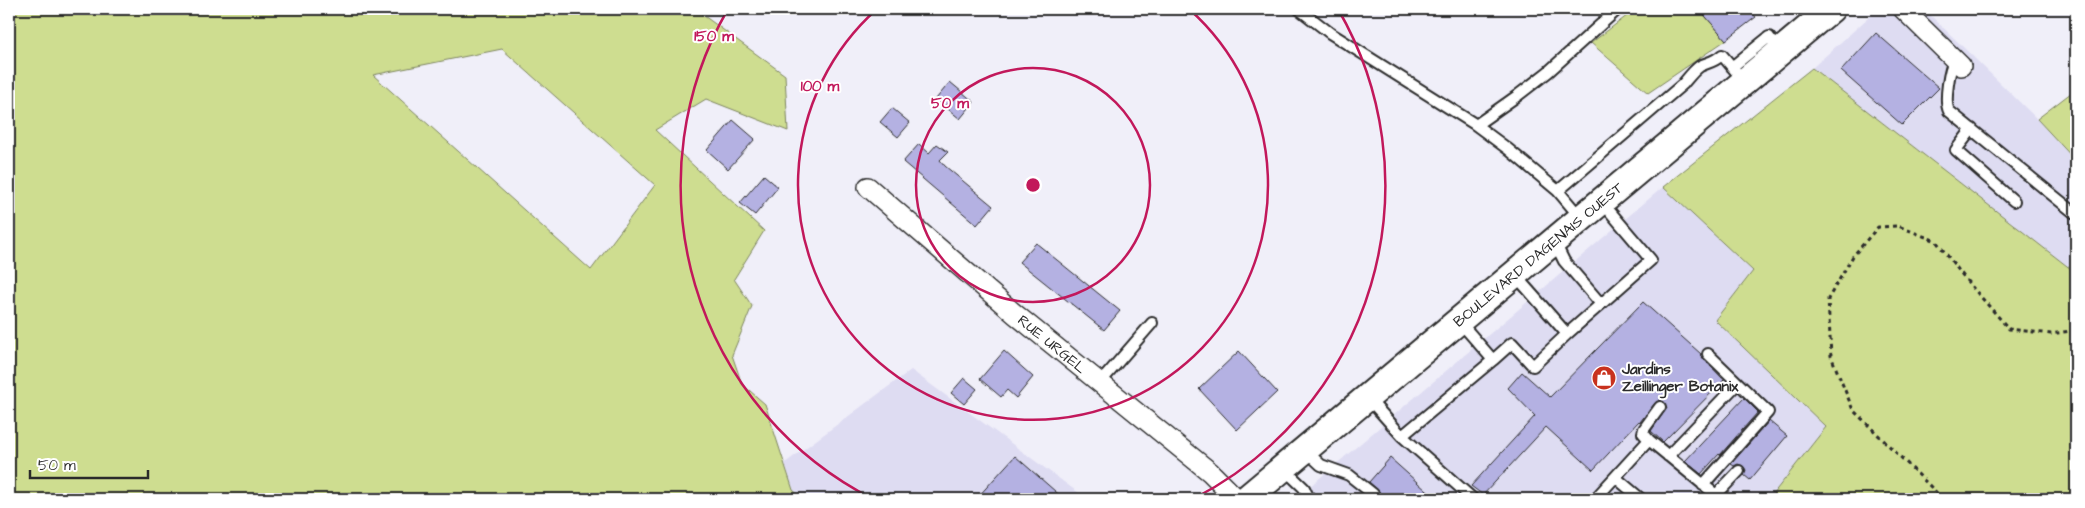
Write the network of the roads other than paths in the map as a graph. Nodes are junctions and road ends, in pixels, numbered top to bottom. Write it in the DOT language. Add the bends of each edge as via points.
graph roads {
  1 [pos="1299,9"];
  2 [pos="1618,9"];
  3 [pos="1831,9"];
  4 [pos="1903,9"];
  5 [pos="1958,63"];
  6 [pos="1738,74"];
  7 [pos="1476,125"];
  8 [pos="1972,129"];
  9 [pos="868,187"];
  10 [pos="1558,191"];
  11 [pos="1601,201"];
  12 [pos="2014,201"];
  13 [pos="2076,214"];
  14 [pos="1581,218"];
  15 [pos="1554,240"];
  16 [pos="1514,273"];
  17 [pos="1601,304"];
  18 [pos="1458,321"];
  19 [pos="1152,323"];
  20 [pos="1567,334"];
  21 [pos="1708,354"];
  22 [pos="1493,360"];
  23 [pos="1738,383"];
  24 [pos="1099,384"];
  25 [pos="1367,396"];
  26 [pos="1660,407"];
  27 [pos="1402,436"];
  28 [pos="1649,440"];
  29 [pos="1304,450"];
  30 [pos="1668,456"];
  31 [pos="1283,468"];
  32 [pos="1739,471"];
  33 [pos="1615,477"];
  34 [pos="1703,485"];
  35 [pos="1373,494"];
  36 [pos="1718,497"];
  37 [pos="1238,499"];
  38 [pos="1246,499"];
  39 [pos="1310,499"];
  40 [pos="1473,499"];
  41 [pos="1595,499"];
  42 [pos="1641,499"];
  1 -- 7 [label="lane" via="1330,33"];
  2 -- 7 [label="lane" via="1548,72"];
  3 -- 6 [label="main road, BOULEVARD DAGENAIS OUEST" via="1780,51"];
  4 -- 5 [label="street"];
  5 -- 8 [label="lane" via="1952,66 1947,107"];
  6 -- 10 [label="lane" via="1722,55 1701,66"];
  6 -- 11 [label="main road, BOULEVARD DAGENAIS OUEST"];
  7 -- 10 [label="lane"];
  8 -- 12 [label="lane" via="1956,150"];
  8 -- 13 [label="lane"];
  9 -- 24 [label="street, RUE URGEL"];
  10 -- 14 [label="lane"];
  11 -- 14 [label="main road, BOULEVARD DAGENAIS OUEST"];
  11 -- 17 [label="lane" via="1651,260"];
  14 -- 15 [label="main road, BOULEVARD DAGENAIS OUEST"];
  15 -- 16 [label="main road, BOULEVARD DAGENAIS OUEST"];
  15 -- 17 [label="lane" via="1564,261"];
  16 -- 18 [label="main road, BOULEVARD DAGENAIS OUEST"];
  16 -- 20 [label="lane"];
  17 -- 20 [label="lane"];
  18 -- 22 [label="lane"];
  18 -- 25 [label="main road, BOULEVARD DAGENAIS OUEST"];
  19 -- 24 [label="lane"];
  20 -- 22 [label="lane" via="1532,366 1512,343"];
  21 -- 23 [label="lane"];
  22 -- 27 [label="lane"];
  23 -- 30 [label="lane"];
  23 -- 34 [label="lane" via="1768,412"];
  24 -- 37 [label="street, RUE URGEL" via="1178,445"];
  25 -- 27 [label="lane"];
  25 -- 29 [label="main road, BOULEVARD DAGENAIS OUEST"];
  26 -- 28 [label="lane" via="1644,429"];
  27 -- 40 [label="lane"];
  28 -- 30 [label="lane"];
  28 -- 33 [label="lane"];
  29 -- 31 [label="main road, BOULEVARD DAGENAIS OUEST"];
  29 -- 35 [label="lane" via="1320,465 1349,475"];
  30 -- 34 [label="lane"];
  31 -- 38 [label="main road, BOULEVARD DAGENAIS OUEST"];
  31 -- 39 [label="lane" via="1304,488"];
  32 -- 36 [label="lane"];
  33 -- 41 [label="lane"];
  33 -- 42 [label="lane"];
  34 -- 36 [label="lane"];
}
